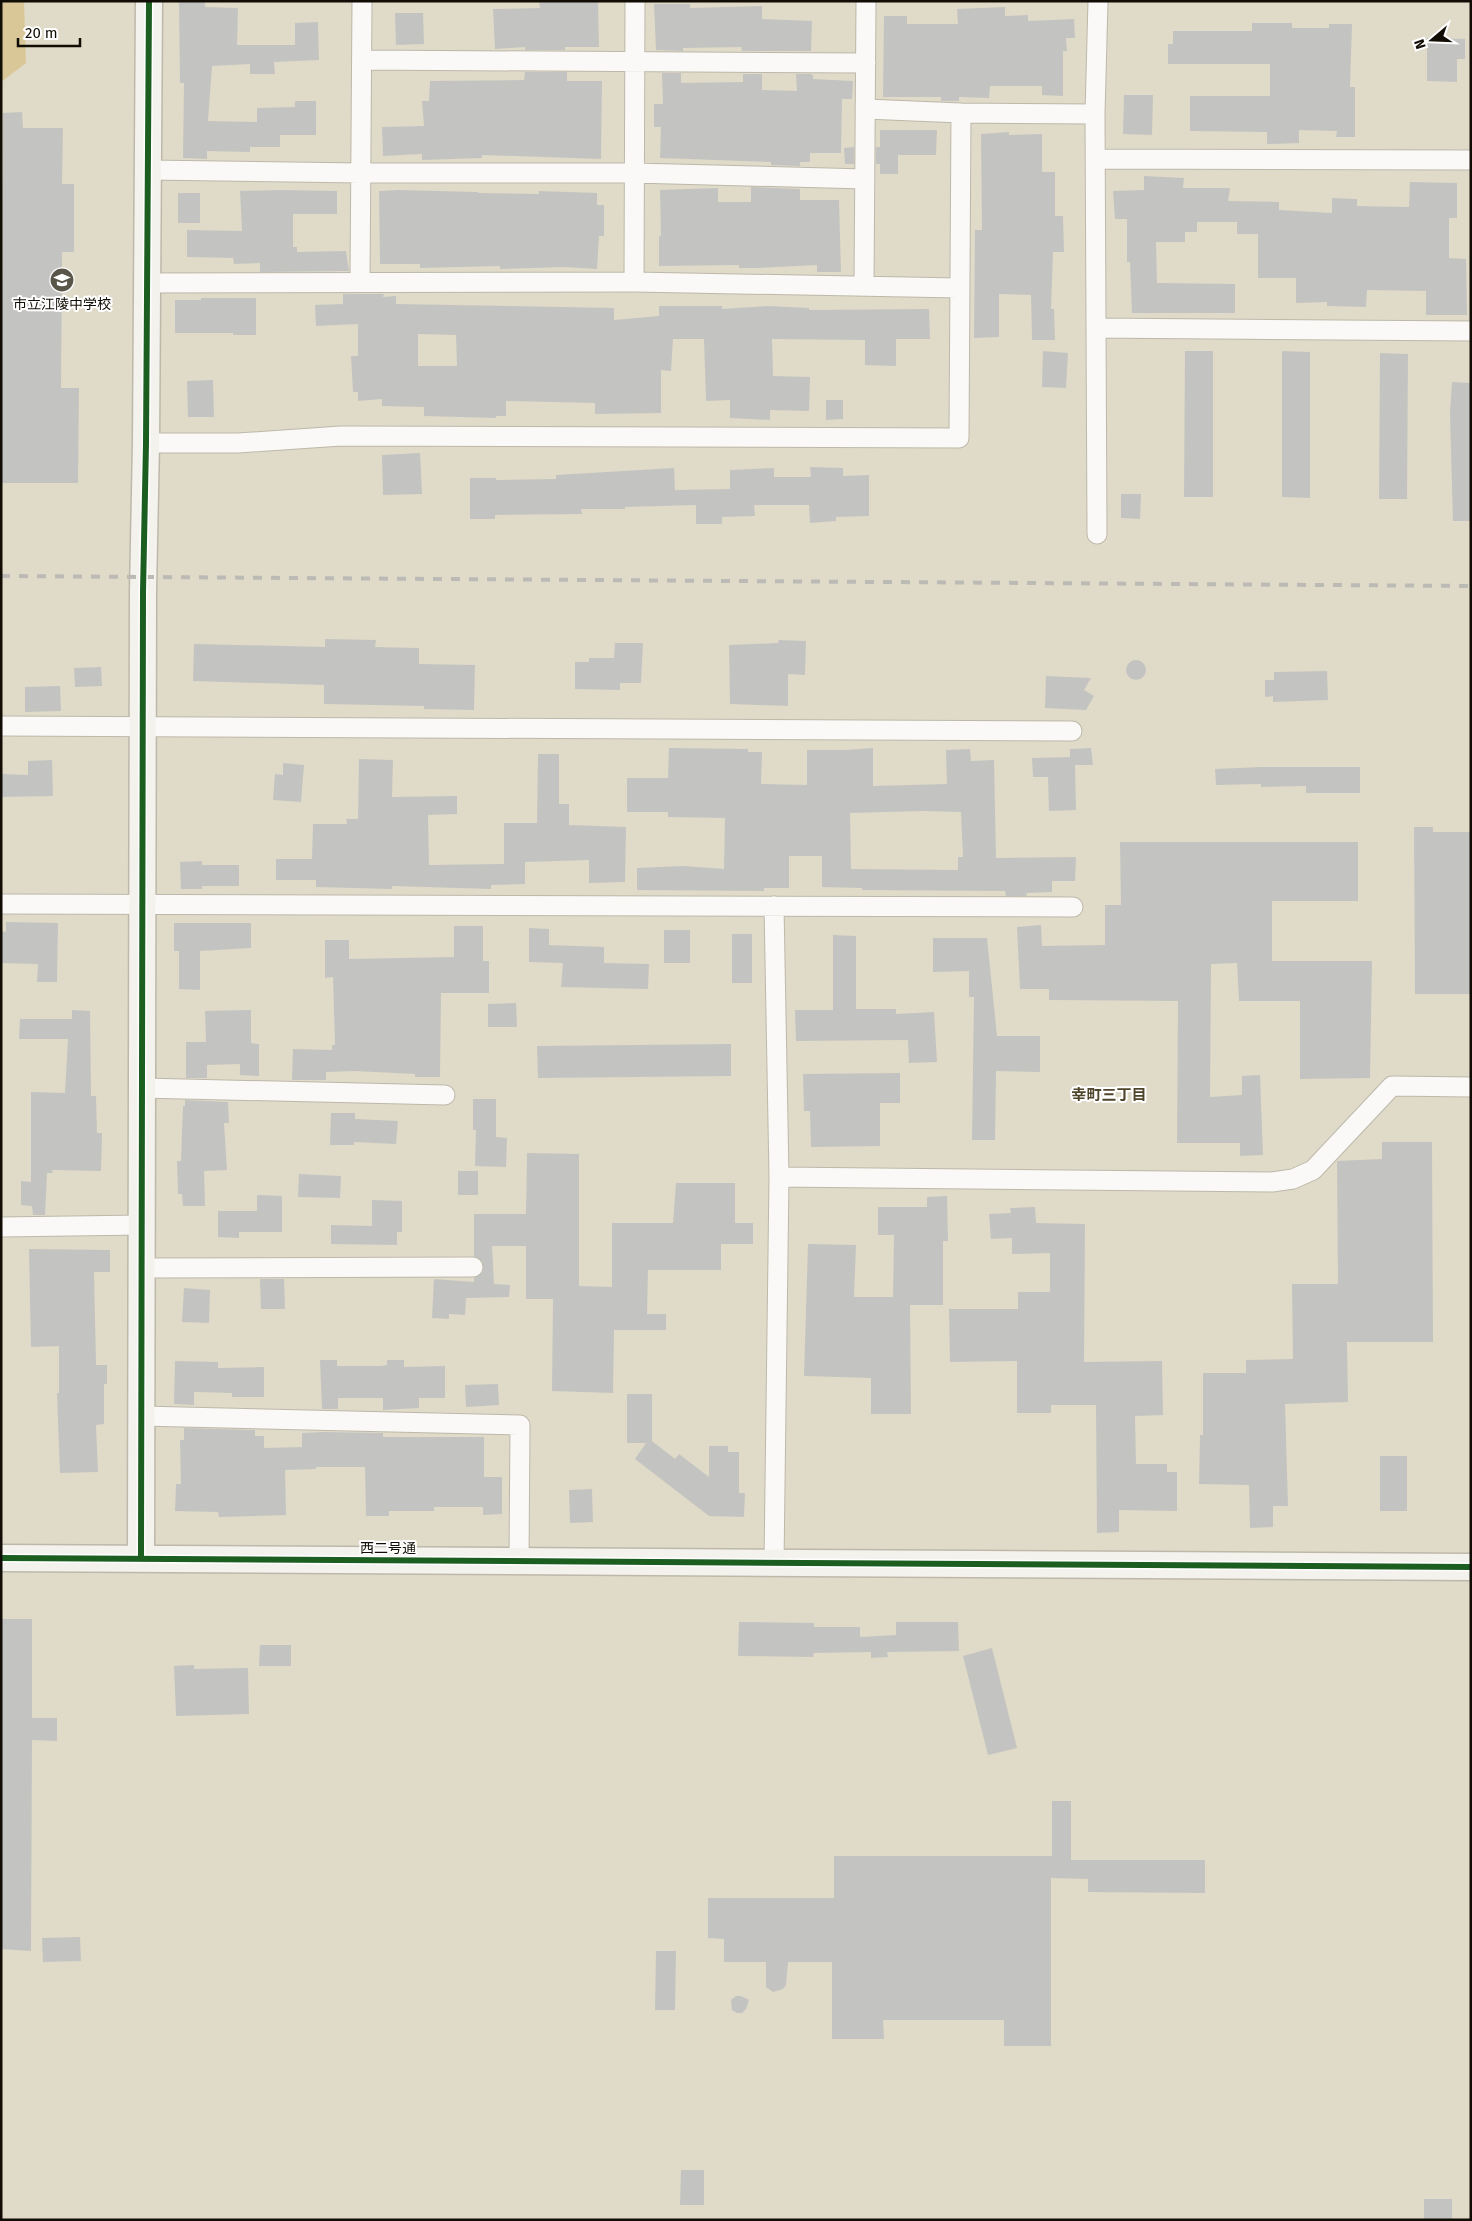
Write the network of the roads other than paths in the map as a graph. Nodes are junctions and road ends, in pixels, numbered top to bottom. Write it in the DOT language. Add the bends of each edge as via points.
graph roads {
  1 [pos="149,1"];
  2 [pos="362,1"];
  3 [pos="634,1"];
  4 [pos="866,1"];
  5 [pos="1098,1"];
  6 [pos="362,60"];
  7 [pos="635,62"];
  8 [pos="866,63"];
  9 [pos="865,109"];
  10 [pos="961,114"];
  11 [pos="1095,114"];
  12 [pos="1095,159"];
  13 [pos="1471,160"];
  14 [pos="148,170"];
  15 [pos="634,172"];
  16 [pos="361,173"];
  17 [pos="865,179"];
  18 [pos="148,282"];
  19 [pos="360,282"];
  20 [pos="634,282"];
  21 [pos="864,286"];
  22 [pos="959,288"];
  23 [pos="1096,328"];
  24 [pos="1471,331"];
  25 [pos="146,443"];
  26 [pos="1097,534"];
  27 [pos="1,726"];
  28 [pos="144,727"];
  29 [pos="1072,731"];
  30 [pos="1,904"];
  31 [pos="143,906"];
  32 [pos="774,906"];
  33 [pos="1073,907"];
  34 [pos="1471,1087"];
  35 [pos="142,1088"];
  36 [pos="445,1095"];
  37 [pos="779,1177"];
  38 [pos="142,1225"];
  39 [pos="1,1227"];
  40 [pos="142,1268"];
  41 [pos="473,1268"];
  42 [pos="141,1416"];
  43 [pos="1,1558"];
  44 [pos="141,1559"];
  45 [pos="519,1560"];
  46 [pos="774,1563"];
  47 [pos="1471,1567"];
  1 -- 14 [label="street"];
  2 -- 6 [label="street"];
  3 -- 7 [label="street"];
  4 -- 8 [label="street"];
  5 -- 11 [label="street"];
  6 -- 7 [label="street"];
  6 -- 16 [label="street"];
  7 -- 8 [label="street"];
  7 -- 15 [label="street"];
  8 -- 9 [label="street"];
  9 -- 10 [label="street"];
  9 -- 17 [label="street"];
  10 -- 11 [label="street"];
  10 -- 22 [label="street"];
  11 -- 12 [label="street"];
  12 -- 13 [label="street"];
  12 -- 23 [label="street"];
  14 -- 16 [label="street"];
  14 -- 18 [label="street"];
  15 -- 16 [label="street"];
  15 -- 17 [label="street"];
  15 -- 20 [label="street"];
  16 -- 19 [label="street"];
  17 -- 21 [label="street"];
  18 -- 19 [label="street"];
  18 -- 25 [label="street"];
  19 -- 20 [label="street"];
  20 -- 21 [label="street"];
  21 -- 22 [label="street"];
  22 -- 25 [label="street" via="959,438 341,436 238,443"];
  23 -- 24 [label="street"];
  23 -- 26 [label="street"];
  25 -- 28 [label="street"];
  27 -- 28 [label="street"];
  28 -- 29 [label="street"];
  28 -- 31 [label="street"];
  30 -- 31 [label="street"];
  31 -- 32 [label="street"];
  31 -- 35 [label="street"];
  32 -- 33 [label="street"];
  32 -- 37 [label="street"];
  34 -- 37 [label="street" via="1392,1086 1313,1170 1293,1179 1272,1182"];
  35 -- 36 [label="street"];
  35 -- 38 [label="street"];
  37 -- 46 [label="street"];
  38 -- 39 [label="street"];
  38 -- 40 [label="street"];
  40 -- 41 [label="street"];
  40 -- 42 [label="street"];
  42 -- 44 [label="street"];
  42 -- 45 [label="street" via="520,1425"];
  43 -- 44 [label="street, 西二号通"];
  44 -- 45 [label="street, 西二号通"];
  45 -- 46 [label="street, 西二号通"];
  46 -- 47 [label="street, 西二号通"];
}
